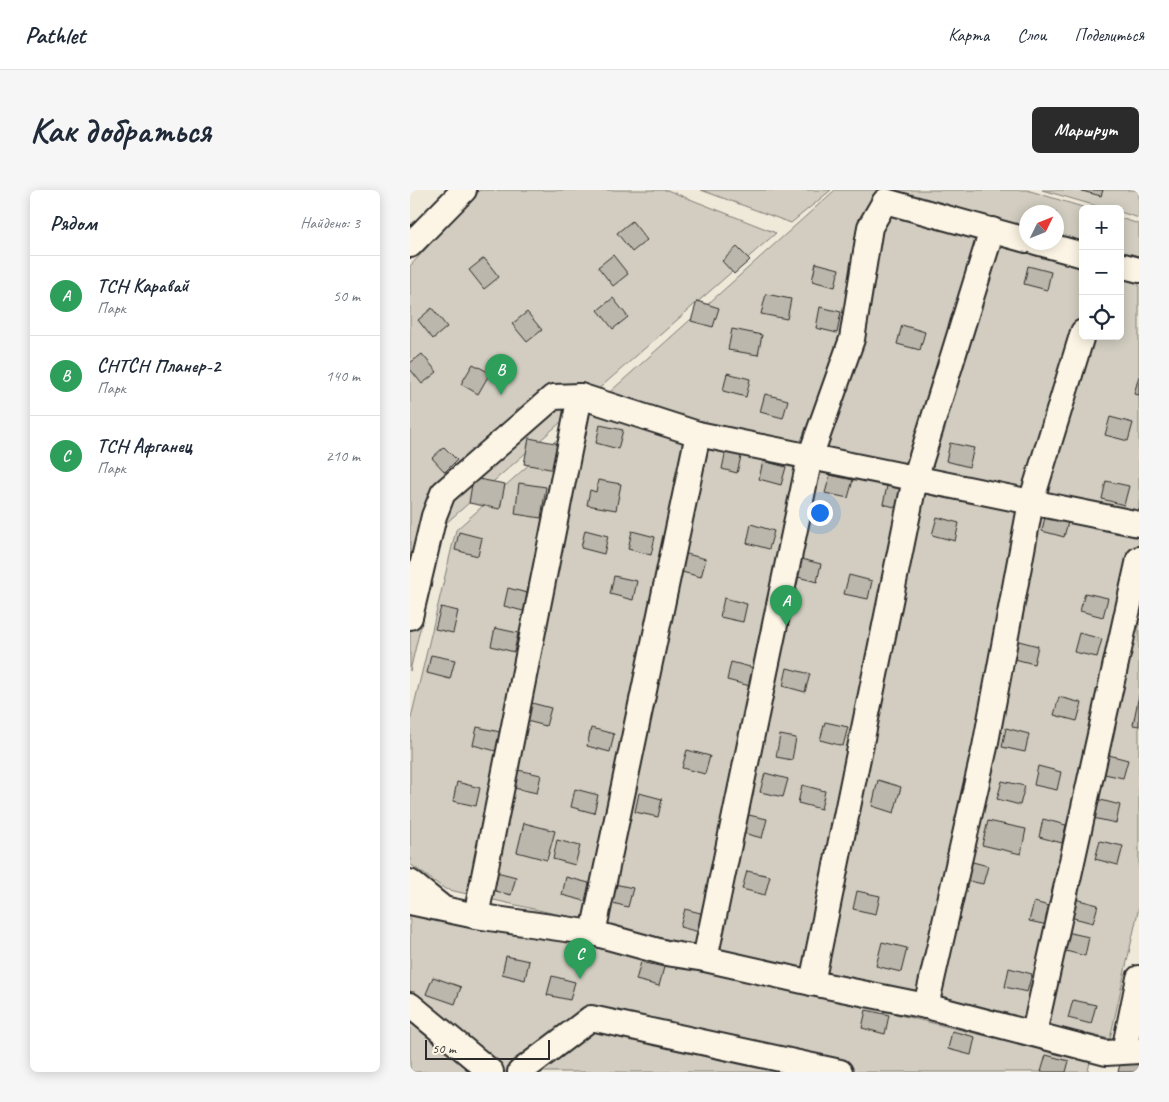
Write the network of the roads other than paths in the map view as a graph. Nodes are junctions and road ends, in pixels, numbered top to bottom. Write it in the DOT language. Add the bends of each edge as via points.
graph roads {
  1 [pos="464,190"];
  2 [pos="992,230"];
  3 [pos="1019,238"];
  4 [pos="410,245"];
  5 [pos="1064,250"];
  6 [pos="1079,254"];
  7 [pos="1124,266"];
  8 [pos="1139,270"];
  9 [pos="1081,340"];
  10 [pos="580,396"];
  11 [pos="698,434"];
  12 [pos="810,457"];
  13 [pos="916,478"];
  14 [pos="1031,502"];
  15 [pos="1139,524"];
  16 [pos="1139,559"];
  17 [pos="410,617"];
  18 [pos="410,882"];
  19 [pos="410,902"];
  20 [pos="444,909"];
  21 [pos="476,916"];
  22 [pos="593,933"];
  23 [pos="705,959"];
  24 [pos="1139,978"];
  25 [pos="812,983"];
  26 [pos="410,1005"];
  27 [pos="926,1006"];
  28 [pos="1034,1033"];
  29 [pos="1118,1057"];
  30 [pos="491,1072"];
  31 [pos="520,1072"];
  32 [pos="840,1072"];
  1 -- 4 [label="street"];
  2 -- 3 [label="street"];
  2 -- 12 [label="street" via="886,202 870,227 852,339"];
  2 -- 13 [label="street"];
  5 -- 6 [label="street"];
  7 -- 8 [label="street"];
  9 -- 14 [label="street"];
  10 -- 11 [label="street"];
  10 -- 17 [label="street" via="553,397 443,493 434,516"];
  10 -- 21 [label="street"];
  11 -- 12 [label="street"];
  11 -- 22 [label="street"];
  12 -- 13 [label="street"];
  12 -- 23 [label="street"];
  13 -- 14 [label="street"];
  13 -- 25 [label="street"];
  14 -- 15 [label="street"];
  14 -- 27 [label="street" via="985,747"];
  16 -- 28 [label="street"];
  18 -- 20 [label="street"];
  19 -- 20 [label="street"];
  20 -- 21 [label="street"];
  21 -- 22 [label="street"];
  22 -- 23 [label="street"];
  23 -- 25 [label="street"];
  24 -- 29 [label="street"];
  25 -- 27 [label="street"];
  26 -- 30 [label="street"];
  27 -- 28 [label="street"];
  28 -- 29 [label="street"];
  31 -- 32 [label="street" via="591,1018"];
}
